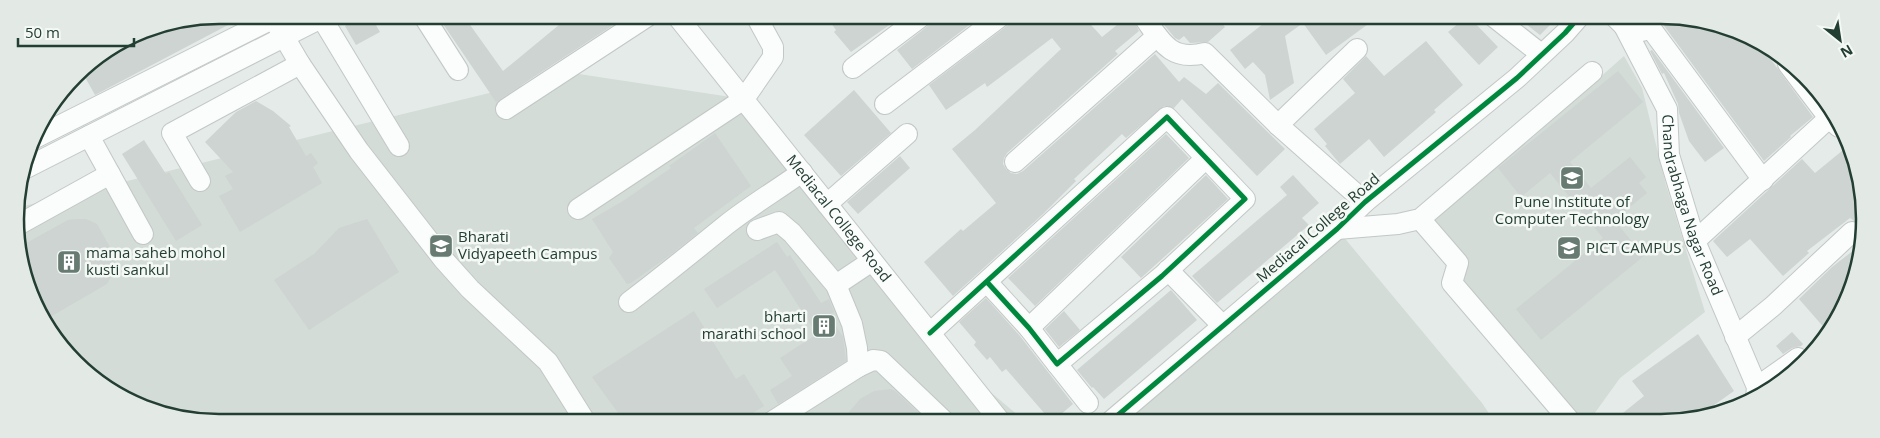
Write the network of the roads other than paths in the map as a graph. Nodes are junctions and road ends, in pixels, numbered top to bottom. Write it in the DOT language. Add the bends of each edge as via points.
graph roads {
  1 [pos="262,24"];
  2 [pos="278,24"];
  3 [pos="308,24"];
  4 [pos="328,24"];
  5 [pos="430,24"];
  6 [pos="636,24"];
  7 [pos="683,24"];
  8 [pos="760,24"];
  9 [pos="911,24"];
  10 [pos="990,24"];
  11 [pos="1149,24"];
  12 [pos="1504,24"];
  13 [pos="1573,24"];
  14 [pos="1622,24"];
  15 [pos="1627,24"];
  16 [pos="1157,36"];
  17 [pos="283,37"];
  18 [pos="1357,49"];
  19 [pos="1541,54"];
  20 [pos="300,64"];
  21 [pos="853,68"];
  22 [pos="458,70"];
  23 [pos="1592,72"];
  24 [pos="744,99"];
  25 [pos="885,104"];
  26 [pos="506,109"];
  27 [pos="1832,125"];
  28 [pos="1278,126"];
  29 [pos="44,134"];
  30 [pos="907,134"];
  31 [pos="89,136"];
  32 [pos="399,146"];
  33 [pos="1206,158"];
  34 [pos="1015,162"];
  35 [pos="31,166"];
  36 [pos="802,172"];
  37 [pos="110,174"];
  38 [pos="1763,180"];
  39 [pos="200,181"];
  40 [pos="1365,202"];
  41 [pos="827,204"];
  42 [pos="578,209"];
  43 [pos="1420,219"];
  44 [pos="24,222"];
  45 [pos="1337,229"];
  46 [pos="757,230"];
  47 [pos="1852,232"];
  48 [pos="143,234"];
  49 [pos="1695,241"];
  50 [pos="872,261"];
  51 [pos="1165,273"];
  52 [pos="987,282"];
  53 [pos="836,285"];
  54 [pos="629,302"];
  55 [pos="1029,328"];
  56 [pos="1219,329"];
  57 [pos="930,333"];
  58 [pos="1735,337"];
  59 [pos="1798,358"];
  60 [pos="1058,364"];
  61 [pos="858,367"];
  62 [pos="1774,378"];
  63 [pos="1756,390"];
  64 [pos="1088,403"];
  65 [pos="581,414"];
  66 [pos="784,414"];
  67 [pos="937,414"];
  68 [pos="994,414"];
  69 [pos="1119,414"];
  70 [pos="1564,414"];
  1 -- 29 [label="street"];
  2 -- 17 [label="street"];
  3 -- 17 [label="street"];
  4 -- 32 [label="street"];
  5 -- 22 [label="street"];
  6 -- 26 [label="street"];
  7 -- 24 [label="street, Mediacal College Road"];
  8 -- 24 [label="street" via="773,47 774,57"];
  9 -- 21 [label="street"];
  10 -- 25 [label="street"];
  11 -- 16 [label="street"];
  12 -- 19 [label="street"];
  13 -- 19 [label="street, Mediacal College Road"];
  14 -- 49 [label="street, Chandrabhaga Nagar Road" via="1667,109 1669,155"];
  15 -- 38 [label="street" via="1642,31 1652,30"];
  16 -- 28 [label="street" via="1172,52 1195,55 1205,52"];
  16 -- 34 [label="street"];
  17 -- 20 [label="street"];
  17 -- 31 [label="street"];
  18 -- 28 [label="street"];
  19 -- 40 [label="street, Mediacal College Road"];
  20 -- 39 [label="street" via="172,133"];
  20 -- 65 [label="street" via="359,151 444,260 470,290 548,362"];
  23 -- 43 [label="street"];
  24 -- 36 [label="street, Mediacal College Road"];
  24 -- 42 [label="street"];
  27 -- 38 [label="street"];
  28 -- 40 [label="street"];
  30 -- 41 [label="street"];
  31 -- 35 [label="street"];
  31 -- 37 [label="street"];
  33 -- 51 [label="street" via="1246,199"];
  33 -- 52 [label="street" via="1167,117"];
  33 -- 55 [label="street"];
  36 -- 41 [label="street, Mediacal College Road"];
  36 -- 54 [label="street" via="727,224"];
  37 -- 44 [label="street"];
  37 -- 48 [label="street"];
  38 -- 49 [label="street"];
  40 -- 45 [label="street, Mediacal College Road"];
  41 -- 50 [label="street, Mediacal College Road"];
  43 -- 45 [label="street"];
  43 -- 70 [label="street" via="1458,263 1452,282"];
  45 -- 56 [label="street, Mediacal College Road"];
  46 -- 53 [label="street" via="779,222"];
  47 -- 58 [label="street"];
  49 -- 58 [label="street, Chandrabhaga Nagar Road"];
  50 -- 53 [label="street"];
  50 -- 57 [label="street, Mediacal College Road"];
  51 -- 56 [label="street"];
  51 -- 60 [label="street"];
  52 -- 55 [label="street"];
  52 -- 57 [label="street"];
  53 -- 61 [label="street" via="852,324"];
  55 -- 60 [label="street"];
  56 -- 69 [label="street, Mediacal College Road"];
  57 -- 68 [label="street, Mediacal College Road"];
  58 -- 63 [label="street, Chandrabhaga Nagar Road"];
  59 -- 62 [label="street"];
  60 -- 64 [label="street"];
  61 -- 66 [label="street"];
  61 -- 67 [label="street" via="873,360 881,361"];
}
